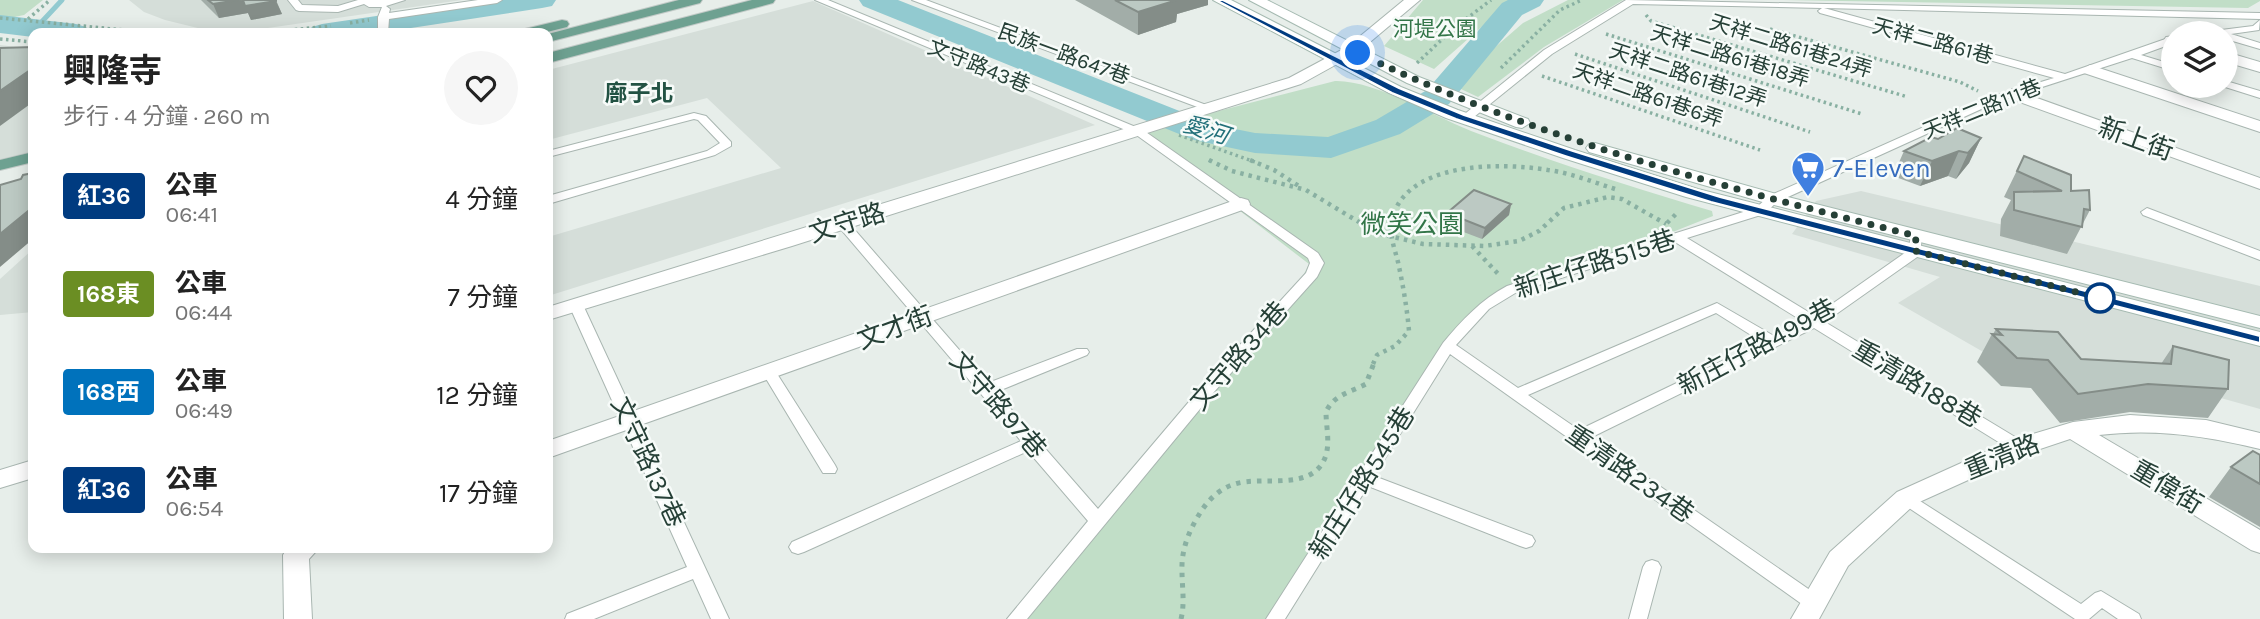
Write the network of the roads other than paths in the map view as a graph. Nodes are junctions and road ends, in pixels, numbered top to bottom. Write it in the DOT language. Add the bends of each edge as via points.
graph roads {
  1 [pos="293,0"];
  2 [pos="365,0"];
  3 [pos="400,0"];
  4 [pos="413,0"];
  5 [pos="451,0"];
  6 [pos="497,0"];
  7 [pos="659,0"];
  8 [pos="695,0"];
  9 [pos="726,0"];
  10 [pos="768,0"];
  11 [pos="820,0"];
  12 [pos="917,0"];
  13 [pos="1220,0"];
  14 [pos="1256,0"];
  15 [pos="1413,0"];
  16 [pos="1631,2"];
  17 [pos="385,4"];
  18 [pos="1801,5"];
  19 [pos="2260,16"];
  20 [pos="383,17"];
  21 [pos="2260,23"];
  22 [pos="383,28"];
  23 [pos="546,28"];
  24 [pos="2238,31"];
  25 [pos="553,37"];
  26 [pos="2238,40"];
  27 [pos="2161,44"];
  28 [pos="553,45"];
  29 [pos="2260,46"];
  30 [pos="1352,50"];
  31 [pos="2132,55"];
  32 [pos="553,57"];
  33 [pos="1336,60"];
  34 [pos="2238,61"];
  35 [pos="2161,64"];
  36 [pos="2260,68"];
  37 [pos="2090,70"];
  38 [pos="2064,77"];
  39 [pos="2238,88"];
  40 [pos="2260,95"];
  41 [pos="2003,97"];
  42 [pos="1209,110"];
  43 [pos="1466,111"];
  44 [pos="2260,127"];
  45 [pos="1142,130"];
  46 [pos="553,153"];
  47 [pos="28,158"];
  48 [pos="0,165"];
  49 [pos="28,170"];
  50 [pos="0,178"];
  51 [pos="2260,184"];
  52 [pos="553,199"];
  53 [pos="1241,204"];
  54 [pos="1766,205"];
  55 [pos="2147,212"];
  56 [pos="843,224"];
  57 [pos="1676,237"];
  58 [pos="1915,244"];
  59 [pos="2260,256"];
  60 [pos="576,305"];
  61 [pos="553,312"];
  62 [pos="923,318"];
  63 [pos="1815,322"];
  64 [pos="2260,334"];
  65 [pos="1773,342"];
  66 [pos="1448,346"];
  67 [pos="1082,352"];
  68 [pos="769,372"];
  69 [pos="986,390"];
  70 [pos="1517,394"];
  71 [pos="630,422"];
  72 [pos="2073,430"];
  73 [pos="1578,437"];
  74 [pos="2260,441"];
  75 [pos="1031,443"];
  76 [pos="2019,447"];
  77 [pos="553,448"];
  78 [pos="829,469"];
  79 [pos="28,471"];
  80 [pos="1364,478"];
  81 [pos="0,479"];
  82 [pos="1906,498"];
  83 [pos="1099,522"];
  84 [pos="1526,541"];
  85 [pos="2260,543"];
  86 [pos="799,547"];
  87 [pos="299,553"];
  88 [pos="1652,567"];
  89 [pos="698,570"];
  90 [pos="1809,611"];
  91 [pos="298,619"];
  92 [pos="574,619"];
  93 [pos="720,619"];
  94 [pos="1016,619"];
  95 [pos="1275,619"];
  96 [pos="1638,619"];
  97 [pos="2132,619"];
  1 -- 2 [label="lane" via="299,8 338,9"];
  2 -- 17 [label="lane"];
  3 -- 17 [label="lane"];
  4 -- 5 [label="lane"];
  6 -- 20 [label="lane"];
  7 -- 23 [label="main road"];
  8 -- 25 [label="main road"];
  9 -- 28 [label="main road"];
  10 -- 32 [label="main road"];
  11 -- 45 [label="lane, 文守路43巷"];
  12 -- 42 [label="lane, 民族一路647巷"];
  13 -- 33 [label="street"];
  14 -- 30 [label="street"];
  15 -- 30 [label="street"];
  16 -- 18 [label="lane, 天祥二路61巷"];
  16 -- 43 [label="lane" via="1556,47"];
  17 -- 20 [label="lane"];
  18 -- 19 [label="lane, 天祥二路61巷"];
  18 -- 38 [label="lane, 天祥二路61巷"];
  20 -- 22 [label="lane"];
  21 -- 24 [label="lane"];
  26 -- 29 [label="lane"];
  27 -- 31 [label="lane, 天祥二路111巷"];
  30 -- 33 [label="street"];
  30 -- 43 [label="street" via="1413,72"];
  31 -- 35 [label="lane"];
  31 -- 37 [label="lane, 天祥二路111巷"];
  33 -- 42 [label="street" via="1295,81"];
  33 -- 43 [label="street" via="1395,90"];
  34 -- 36 [label="street"];
  37 -- 38 [label="lane, 天祥二路111巷"];
  37 -- 44 [label="street"];
  38 -- 41 [label="lane, 天祥二路111巷"];
  39 -- 40 [label="lane"];
  41 -- 51 [label="street, 新上街"];
  41 -- 54 [label="lane, 天祥二路111巷"];
  42 -- 45 [label="street, 文守路"];
  43 -- 54 [label="street" via="1680,189"];
  45 -- 53 [label="lane, 文守路34巷"];
  45 -- 56 [label="street, 文守路"];
  46 -- 52 [label="lane" via="695,117 702,118 727,144 711,153"];
  47 -- 48 [label="main road"];
  49 -- 50 [label="main road"];
  53 -- 62 [label="street, 文才街"];
  53 -- 83 [label="lane, 文守路34巷" via="1317,263"];
  54 -- 57 [label="lane, 新庄仔路515巷"];
  54 -- 58 [label="street"];
  55 -- 59 [label="lane"];
  56 -- 60 [label="street, 文守路"];
  56 -- 62 [label="lane, 文守路97巷"];
  57 -- 63 [label="lane, 重清路188巷"];
  57 -- 66 [label="lane, 新庄仔路515巷" via="1512,289 1492,299"];
  58 -- 63 [label="lane, 新庄仔路499巷"];
  58 -- 64 [label="street"];
  60 -- 61 [label="street, 文守路"];
  60 -- 71 [label="lane, 文守路137巷"];
  62 -- 68 [label="street, 文才街"];
  62 -- 69 [label="lane, 文守路97巷"];
  63 -- 65 [label="lane, 新庄仔路499巷"];
  63 -- 76 [label="lane, 重清路188巷"];
  65 -- 70 [label="lane" via="1717,307"];
  65 -- 73 [label="lane, 新庄仔路499巷"];
  66 -- 70 [label="lane, 重清路234巷"];
  66 -- 80 [label="lane, 新庄仔路545巷"];
  67 -- 69 [label="lane"];
  68 -- 71 [label="street, 文才街"];
  68 -- 78 [label="lane"];
  69 -- 75 [label="lane, 文守路97巷"];
  70 -- 73 [label="lane, 重清路234巷"];
  71 -- 77 [label="street, 文才街"];
  71 -- 89 [label="lane, 文守路137巷"];
  72 -- 74 [label="street, 重清路" via="2130,423 2168,425 2206,428"];
  72 -- 76 [label="street, 重清路"];
  72 -- 85 [label="street, 重偉街"];
  73 -- 90 [label="lane, 重清路234巷"];
  75 -- 83 [label="lane, 文守路97巷"];
  75 -- 86 [label="lane"];
  76 -- 82 [label="street, 重清路"];
  79 -- 81 [label="street"];
  80 -- 84 [label="lane"];
  80 -- 95 [label="lane, 新庄仔路545巷"];
  82 -- 90 [label="street, 重清路" via="1839,559"];
  82 -- 97 [label="lane" via="2082,614 2101,598"];
  83 -- 94 [label="lane, 文守路34巷"];
  87 -- 91 [label="street"];
  88 -- 96 [label="lane"];
  89 -- 92 [label="lane"];
  89 -- 93 [label="lane, 文守路137巷"];
}
